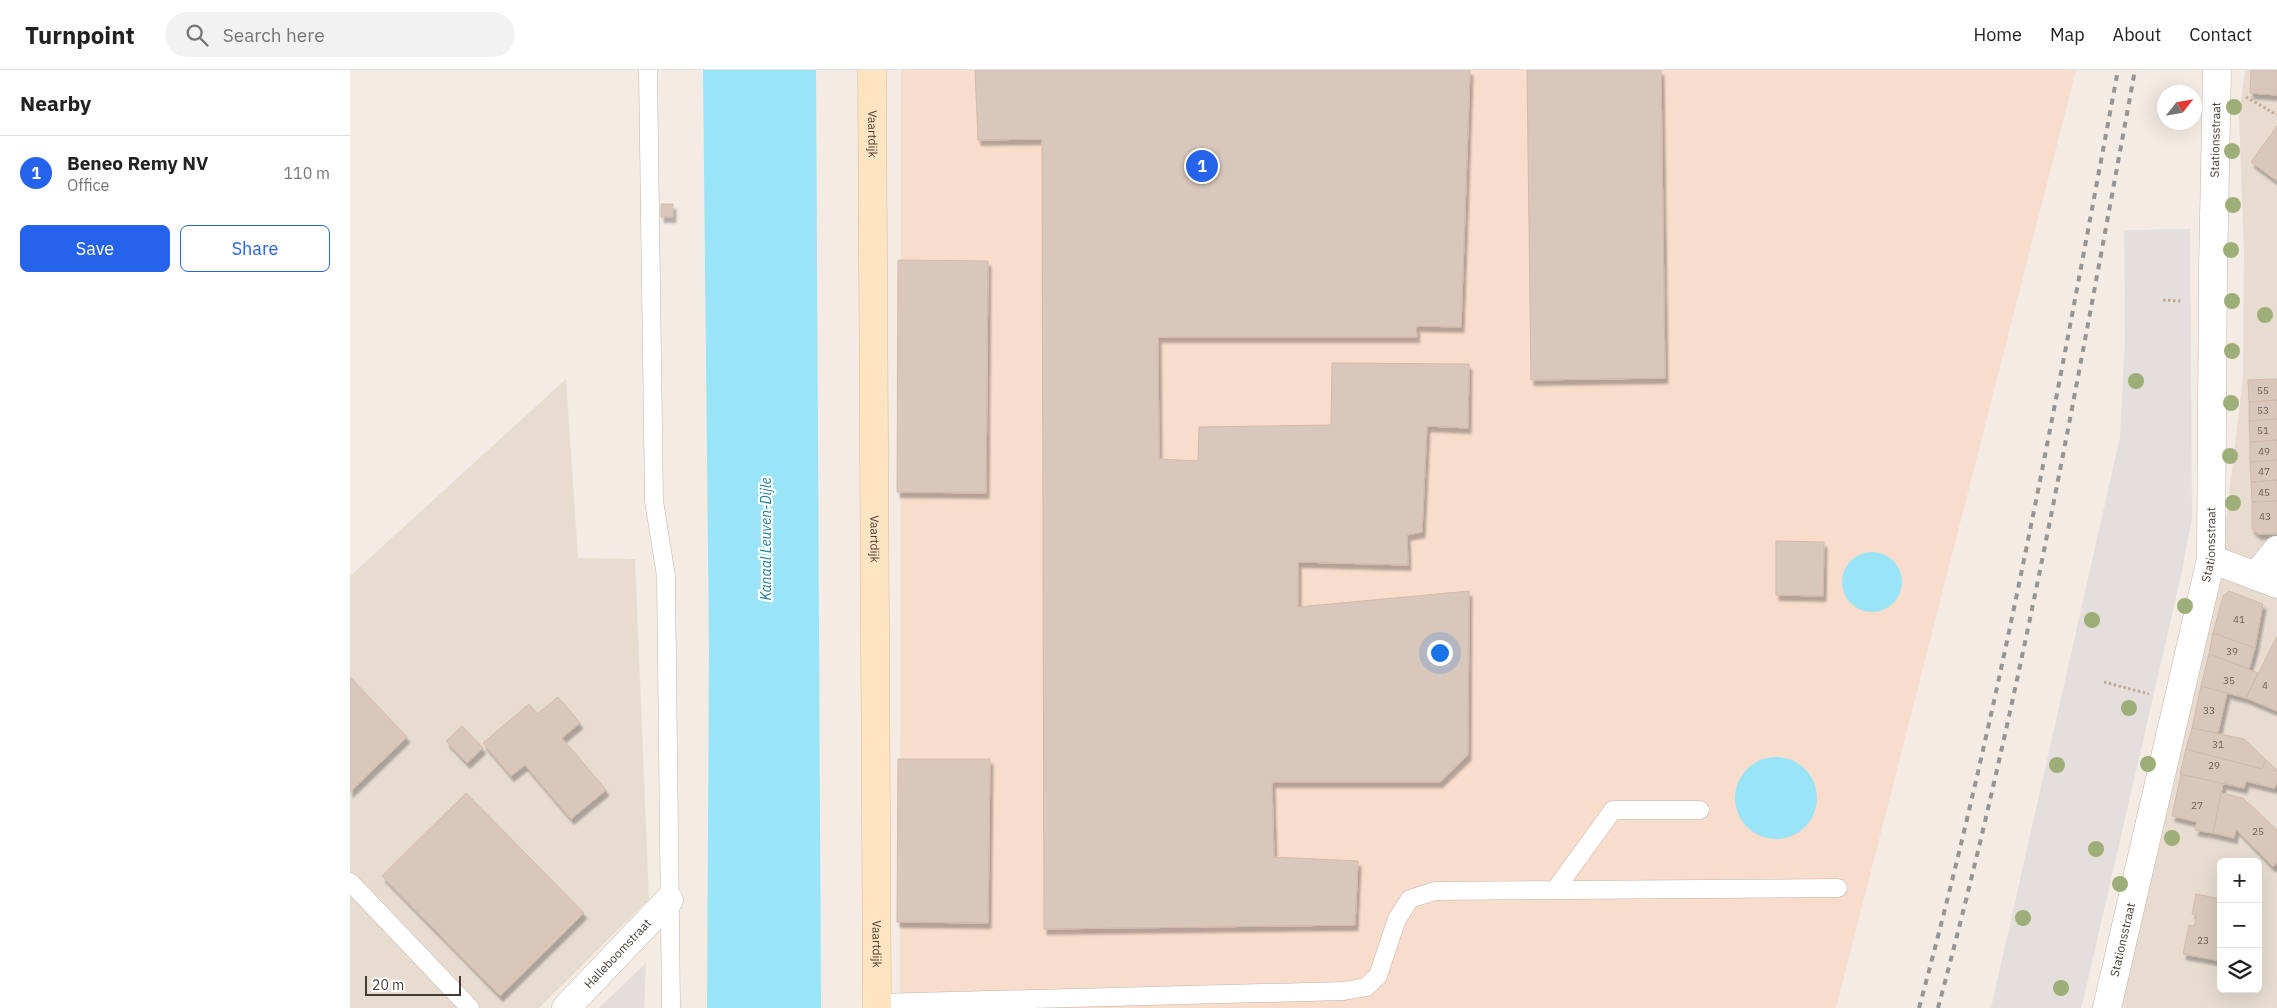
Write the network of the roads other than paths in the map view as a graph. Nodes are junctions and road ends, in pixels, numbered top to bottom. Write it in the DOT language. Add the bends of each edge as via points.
graph roads {
  1 [pos="648,70"];
  2 [pos="872,70"];
  3 [pos="2217,70"];
  4 [pos="2277,550"];
  5 [pos="2211,559"];
  6 [pos="2266,580"];
  7 [pos="1700,810"];
  8 [pos="351,887"];
  9 [pos="1838,888"];
  10 [pos="1555,890"];
  11 [pos="669,900"];
  12 [pos="877,1006"];
  13 [pos="470,1008"];
  14 [pos="566,1008"];
  15 [pos="671,1008"];
  16 [pos="2107,1008"];
  1 -- 11 [label="lane" via="654,501 666,576"];
  2 -- 12 [label="street, Vaartdijk"];
  3 -- 5 [label="street, Stationsstraat"];
  4 -- 6 [label="street"];
  5 -- 6 [label="street"];
  5 -- 16 [label="street, Stationsstraat"];
  7 -- 10 [label="lane" via="1613,810"];
  8 -- 13 [label="lane"];
  9 -- 10 [label="lane"];
  10 -- 12 [label="lane" via="1436,891 1410,899 1397,919 1378,976 1366,987 1344,991"];
  11 -- 14 [label="street, Halleboomstraat"];
  11 -- 15 [label="lane"];
}
